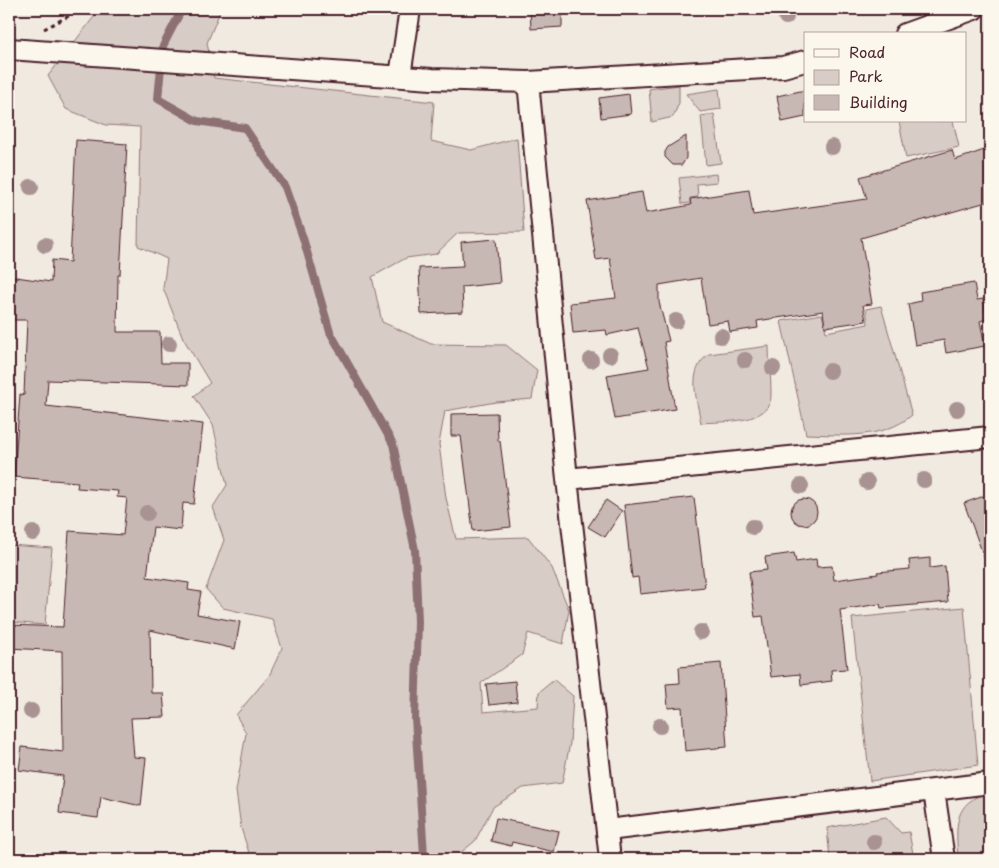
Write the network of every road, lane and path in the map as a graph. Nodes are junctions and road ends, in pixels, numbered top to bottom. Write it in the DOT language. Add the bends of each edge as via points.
graph roads {
  1 [pos="410,9"];
  2 [pos="974,9"];
  3 [pos="911,32"];
  4 [pos="9,49"];
  5 [pos="804,60"];
  6 [pos="400,76"];
  7 [pos="528,82"];
  8 [pos="990,437"];
  9 [pos="567,478"];
  10 [pos="990,783"];
  11 [pos="934,791"];
  12 [pos="608,830"];
  13 [pos="610,859"];
  14 [pos="944,859"];
  1 -- 6 [label="street"];
  2 -- 3 [label="street"];
  4 -- 6 [label="street"];
  5 -- 7 [label="street" via="783,66"];
  6 -- 7 [label="street"];
  7 -- 9 [label="street"];
  8 -- 9 [label="street"];
  9 -- 12 [label="street"];
  10 -- 11 [label="street"];
  11 -- 12 [label="street"];
  11 -- 14 [label="street"];
  12 -- 13 [label="street"];
}
